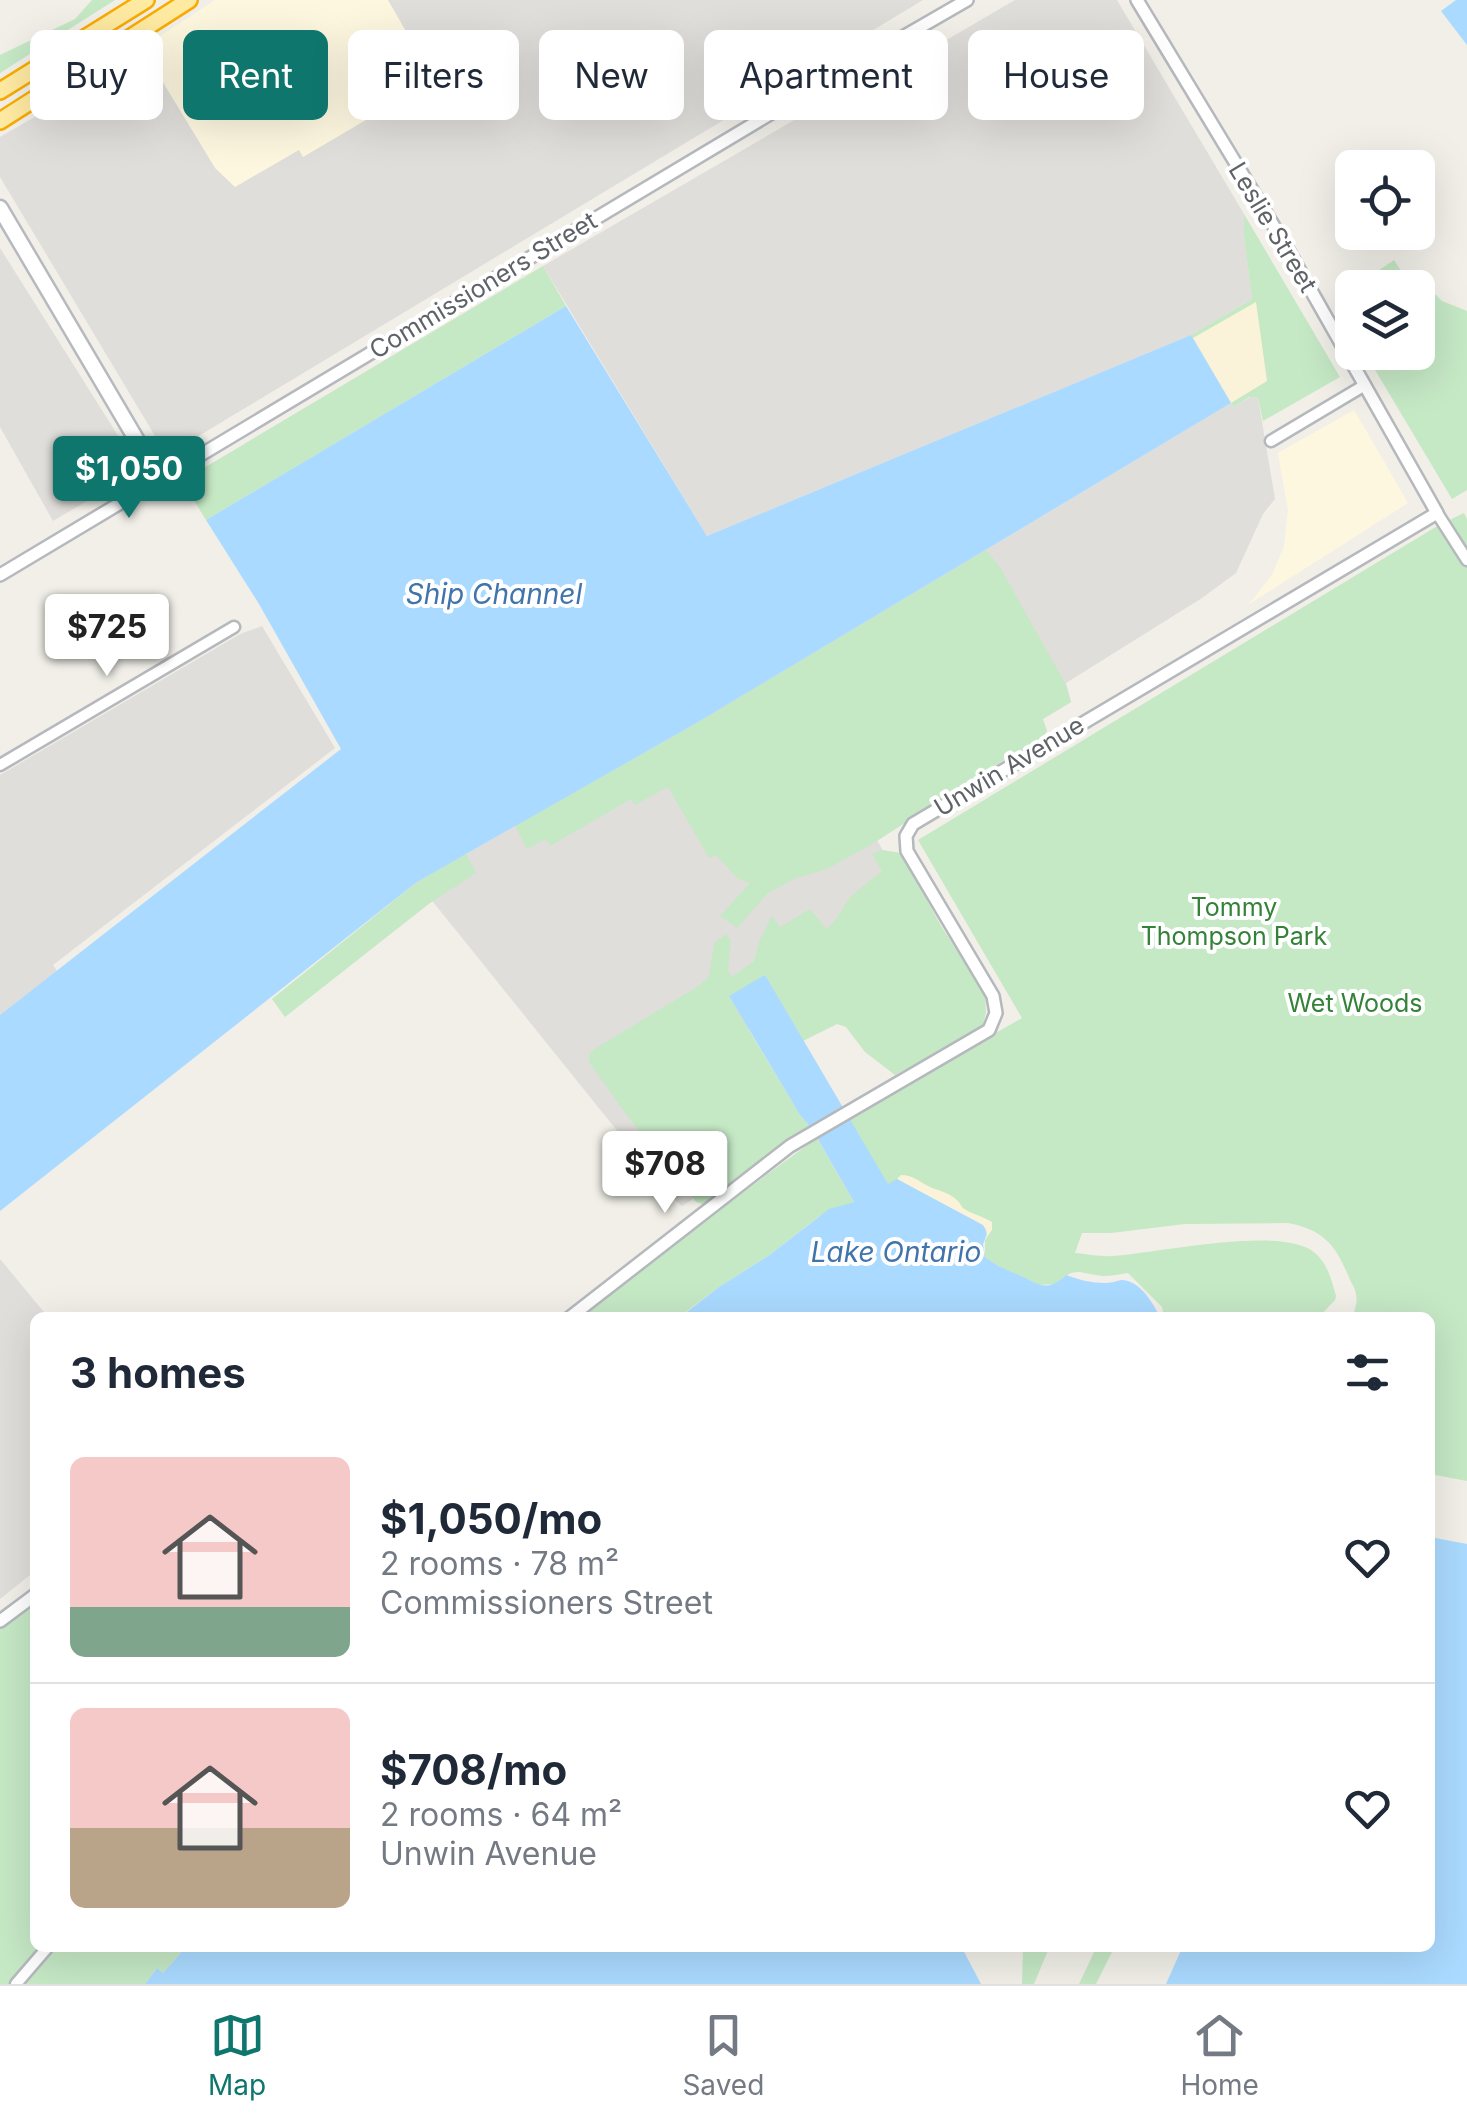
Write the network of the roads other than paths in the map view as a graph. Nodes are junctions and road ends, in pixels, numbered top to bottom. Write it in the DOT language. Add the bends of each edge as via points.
graph roads {
  1 [pos="146,0"];
  2 [pos="189,0"];
  3 [pos="968,0"];
  4 [pos="1137,0"];
  5 [pos="0,91"];
  6 [pos="0,121"];
  7 [pos="0,208"];
  8 [pos="1364,385"];
  9 [pos="1271,441"];
  10 [pos="159,478"];
  11 [pos="1437,513"];
  12 [pos="1467,560"];
  13 [pos="0,575"];
  14 [pos="234,627"];
  15 [pos="0,765"];
  16 [pos="577,1312"];
  17 [pos="30,1598"];
  18 [pos="0,1622"];
  19 [pos="44,1952"];
  20 [pos="16,1984"];
  1 -- 5 [label="highway"];
  2 -- 6 [label="highway"];
  3 -- 10 [label="street, Commissioners Street"];
  4 -- 8 [label="street, Leslie Street"];
  7 -- 10 [label="main road"];
  8 -- 9 [label="street"];
  8 -- 11 [label="street, Leslie Street"];
  10 -- 13 [label="street, Commissioners Street"];
  11 -- 12 [label="street, Leslie Street"];
  11 -- 16 [label="street, Unwin Avenue" via="914,824 907,851 993,996 992,1024 984,1035 790,1146"];
  14 -- 15 [label="street"];
  17 -- 18 [label="street"];
  19 -- 20 [label="street"];
}
